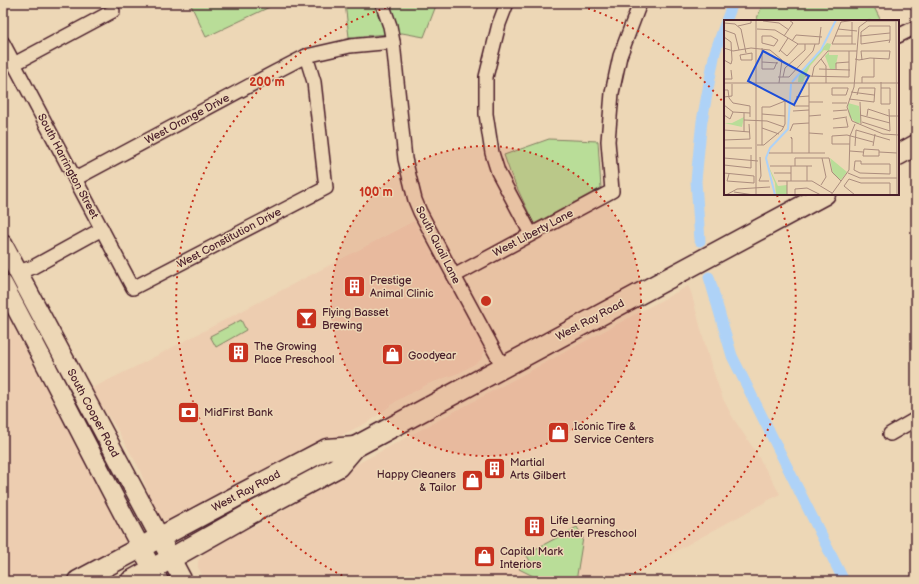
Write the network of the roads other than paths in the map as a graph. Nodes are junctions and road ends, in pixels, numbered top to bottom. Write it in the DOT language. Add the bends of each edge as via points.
graph roads {
  1 [pos="382,3"];
  2 [pos="507,3"];
  3 [pos="640,3"];
  4 [pos="113,11"];
  5 [pos="916,27"];
  6 [pos="899,36"];
  7 [pos="393,42"];
  8 [pos="3,43"];
  9 [pos="306,56"];
  10 [pos="14,64"];
  11 [pos="916,145"];
  12 [pos="899,154"];
  13 [pos="75,179"];
  14 [pos="823,195"];
  15 [pos="102,229"];
  16 [pos="531,234"];
  17 [pos="3,244"];
  18 [pos="10,276"];
  19 [pos="454,276"];
  20 [pos="3,284"];
  21 [pos="133,288"];
  22 [pos="503,367"];
  23 [pos="916,419"];
  24 [pos="890,434"];
  25 [pos="355,447"];
  26 [pos="159,537"];
  27 [pos="141,547"];
  28 [pos="171,559"];
  29 [pos="155,575"];
  30 [pos="78,581"];
  31 [pos="131,581"];
  32 [pos="183,581"];
  1 -- 7 [label="street, South Quail Lane"];
  2 -- 16 [label="street" via="486,77 486,114 492,153 498,172"];
  3 -- 16 [label="street, West Liberty Lane" via="620,56 612,93 608,141 612,191"];
  4 -- 10 [label="street"];
  5 -- 6 [label="street"];
  7 -- 9 [label="street, West Orange Drive" via="350,46"];
  7 -- 19 [label="street, South Quail Lane" via="406,159 415,200"];
  8 -- 10 [label="street, South Harrington Street"];
  9 -- 13 [label="street, West Orange Drive"];
  9 -- 21 [label="street, West Constitution Drive" via="314,82 326,188"];
  10 -- 13 [label="street, South Harrington Street"];
  11 -- 12 [label="main road"];
  13 -- 15 [label="street, South Harrington Street"];
  14 -- 22 [label="main road, West Ray Road"];
  15 -- 18 [label="street" via="33,267"];
  15 -- 21 [label="street, South Harrington Street"];
  16 -- 19 [label="street, West Liberty Lane"];
  17 -- 18 [label="main road, South Cooper Road"];
  18 -- 26 [label="main road, South Cooper Road"];
  19 -- 22 [label="street, South Quail Lane"];
  20 -- 27 [label="main road, South Cooper Road"];
  22 -- 25 [label="main road, West Ray Road"];
  23 -- 24 [label="street"];
  25 -- 26 [label="main road, West Ray Road" via="327,449"];
  25 -- 28 [label="main road, West Ray Road" via="338,467"];
  26 -- 27 [label="main road, West Ray Road"];
  26 -- 28 [label="main road, South Cooper Road"];
  27 -- 29 [label="main road, South Cooper Road"];
  27 -- 30 [label="main road, West Ray Road"];
  28 -- 29 [label="main road, West Ray Road"];
  28 -- 32 [label="main road, South Cooper Road"];
  29 -- 31 [label="main road, West Ray Road"];
}
